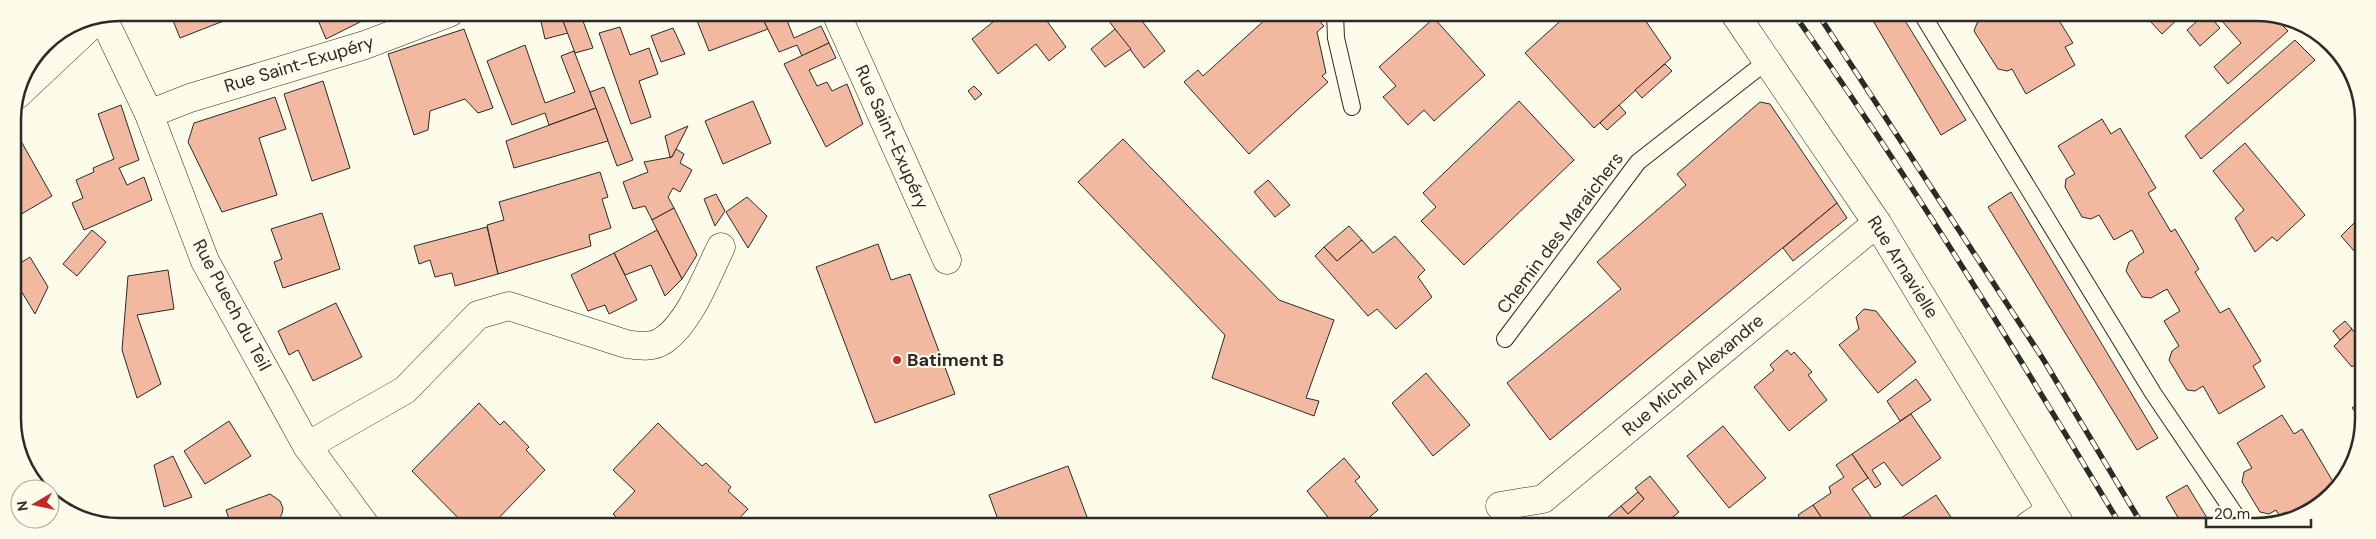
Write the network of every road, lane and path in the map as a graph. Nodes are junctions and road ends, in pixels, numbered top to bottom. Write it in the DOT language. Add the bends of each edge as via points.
graph roads {
  1 [pos="428,21"];
  2 [pos="840,21"];
  3 [pos="1335,21"];
  4 [pos="1740,21"];
  5 [pos="1926,21"];
  6 [pos="104,23"];
  7 [pos="89,27"];
  8 [pos="1767,60"];
  9 [pos="29,83"];
  10 [pos="1352,106"];
  11 [pos="149,114"];
  12 [pos="1877,223"];
  13 [pos="721,247"];
  14 [pos="947,260"];
  15 [pos="1505,340"];
  16 [pos="307,446"];
  17 [pos="1500,506"];
  18 [pos="360,518"];
  19 [pos="2056,518"];
  20 [pos="2238,518"];
  1 -- 11 [label="street, Rue Saint-Exupéry" via="365,45 190,98"];
  2 -- 14 [label="street, Rue Saint-Exupéry"];
  3 -- 10 [label="lane" via="1336,38"];
  4 -- 8 [label="street, Rue Arnavielle"];
  5 -- 20 [label="lane" via="2153,393"];
  6 -- 11 [label="street, Rue Puech du Teil"];
  7 -- 9 [label="street"];
  8 -- 12 [label="street, Rue Arnavielle"];
  8 -- 15 [label="lane, Chemin des Maraichers" via="1638,162"];
  11 -- 16 [label="street, Rue Puech du Teil" via="205,261"];
  12 -- 17 [label="street, Rue Michel Alexandre" via="1543,499"];
  12 -- 19 [label="street, Rue Arnavielle"];
  13 -- 16 [label="street" via="682,323 663,341 644,347 626,344 509,306 478,315 404,390"];
  16 -- 18 [label="street, Rue Puech du Teil"];
}
